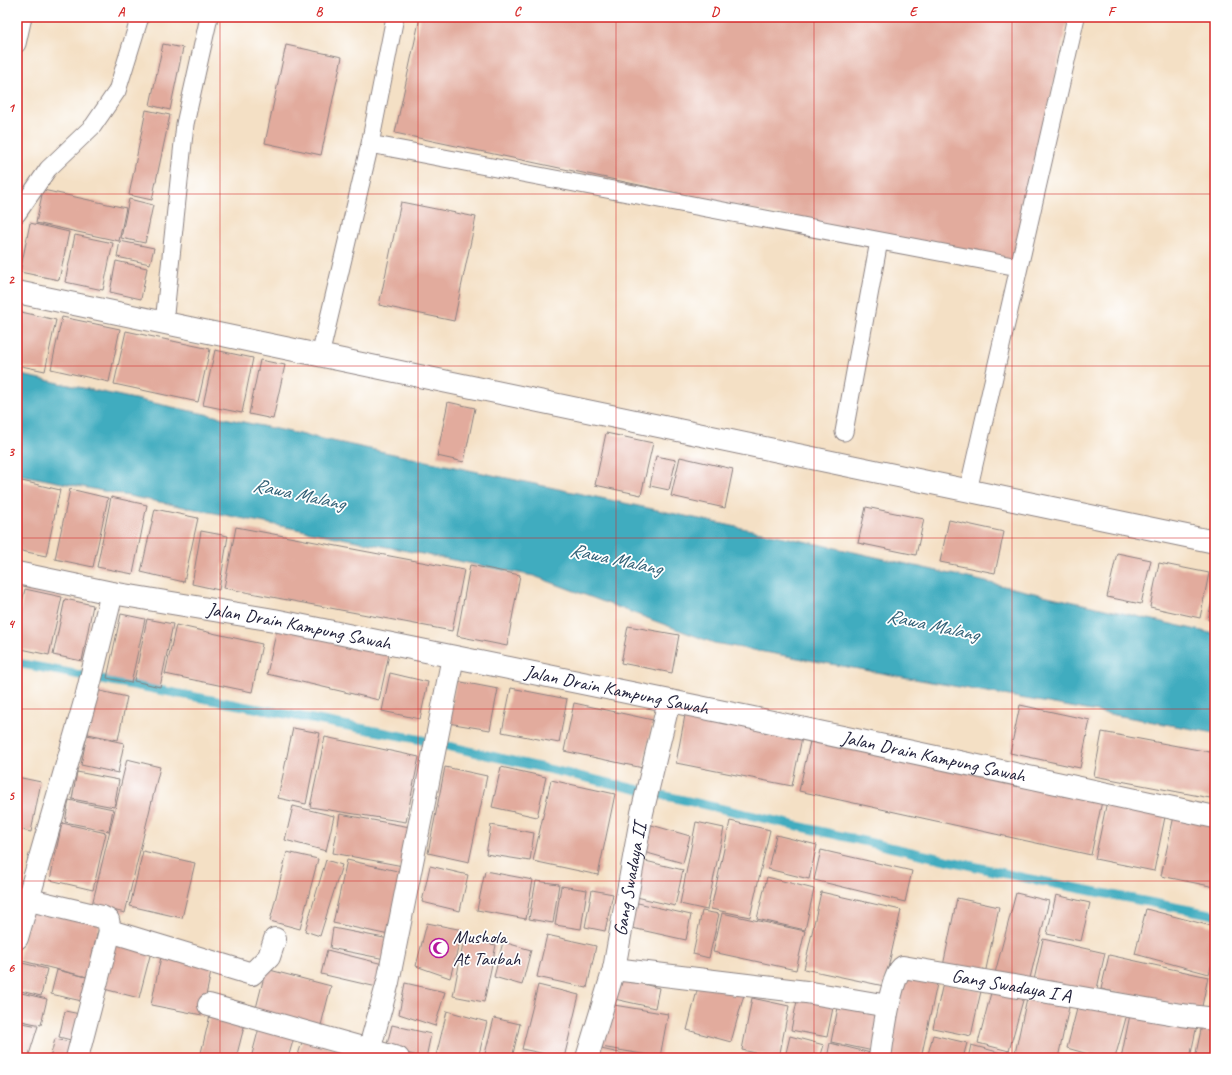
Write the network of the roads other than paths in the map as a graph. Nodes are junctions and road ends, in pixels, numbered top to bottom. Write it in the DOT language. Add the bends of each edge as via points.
graph roads {
  1 [pos="24,17"];
  2 [pos="140,17"];
  3 [pos="209,17"];
  4 [pos="395,17"];
  5 [pos="1076,17"];
  6 [pos="17,44"];
  7 [pos="370,144"];
  8 [pos="17,214"];
  9 [pos="879,241"];
  10 [pos="1018,267"];
  11 [pos="17,292"];
  12 [pos="164,323"];
  13 [pos="320,356"];
  14 [pos="844,432"];
  15 [pos="968,491"];
  16 [pos="1215,542"];
  17 [pos="17,573"];
  18 [pos="112,593"];
  19 [pos="453,657"];
  20 [pos="669,700"];
  21 [pos="1215,817"];
  22 [pos="22,898"];
  23 [pos="106,924"];
  24 [pos="17,938"];
  25 [pos="275,939"];
  26 [pos="614,969"];
  27 [pos="209,1005"];
  28 [pos="888,1006"];
  29 [pos="1215,1019"];
  30 [pos="368,1054"];
  31 [pos="77,1058"];
  32 [pos="398,1058"];
  33 [pos="587,1058"];
  34 [pos="880,1058"];
  1 -- 6 [label="lane"];
  2 -- 8 [label="lane" via="117,91 93,126 48,169"];
  3 -- 12 [label="lane" via="185,124"];
  4 -- 7 [label="lane"];
  5 -- 10 [label="lane"];
  7 -- 9 [label="lane"];
  7 -- 13 [label="lane"];
  9 -- 10 [label="lane"];
  9 -- 14 [label="lane"];
  10 -- 15 [label="lane"];
  11 -- 12 [label="street"];
  12 -- 13 [label="street"];
  13 -- 15 [label="street"];
  15 -- 16 [label="street"];
  17 -- 18 [label="street, Jalan Drain Kampung Sawah"];
  18 -- 19 [label="street, Jalan Drain Kampung Sawah" via="274,620"];
  18 -- 22 [label="street" via="86,698"];
  19 -- 20 [label="street, Jalan Drain Kampung Sawah"];
  19 -- 30 [label="street" via="388,982"];
  20 -- 21 [label="street, Jalan Drain Kampung Sawah"];
  20 -- 26 [label="street, Gang Swadaya II" via="642,813"];
  22 -- 23 [label="street"];
  22 -- 24 [label="street"];
  23 -- 25 [label="street" via="252,974 269,957"];
  23 -- 31 [label="street"];
  26 -- 28 [label="street" via="806,992"];
  26 -- 33 [label="street, Gang Swadaya II"];
  27 -- 30 [label="street"];
  28 -- 29 [label="street, Gang Swadaya I A" via="898,971 903,967"];
  28 -- 34 [label="street, Gang Swadaya I A"];
  30 -- 32 [label="street"];
}
